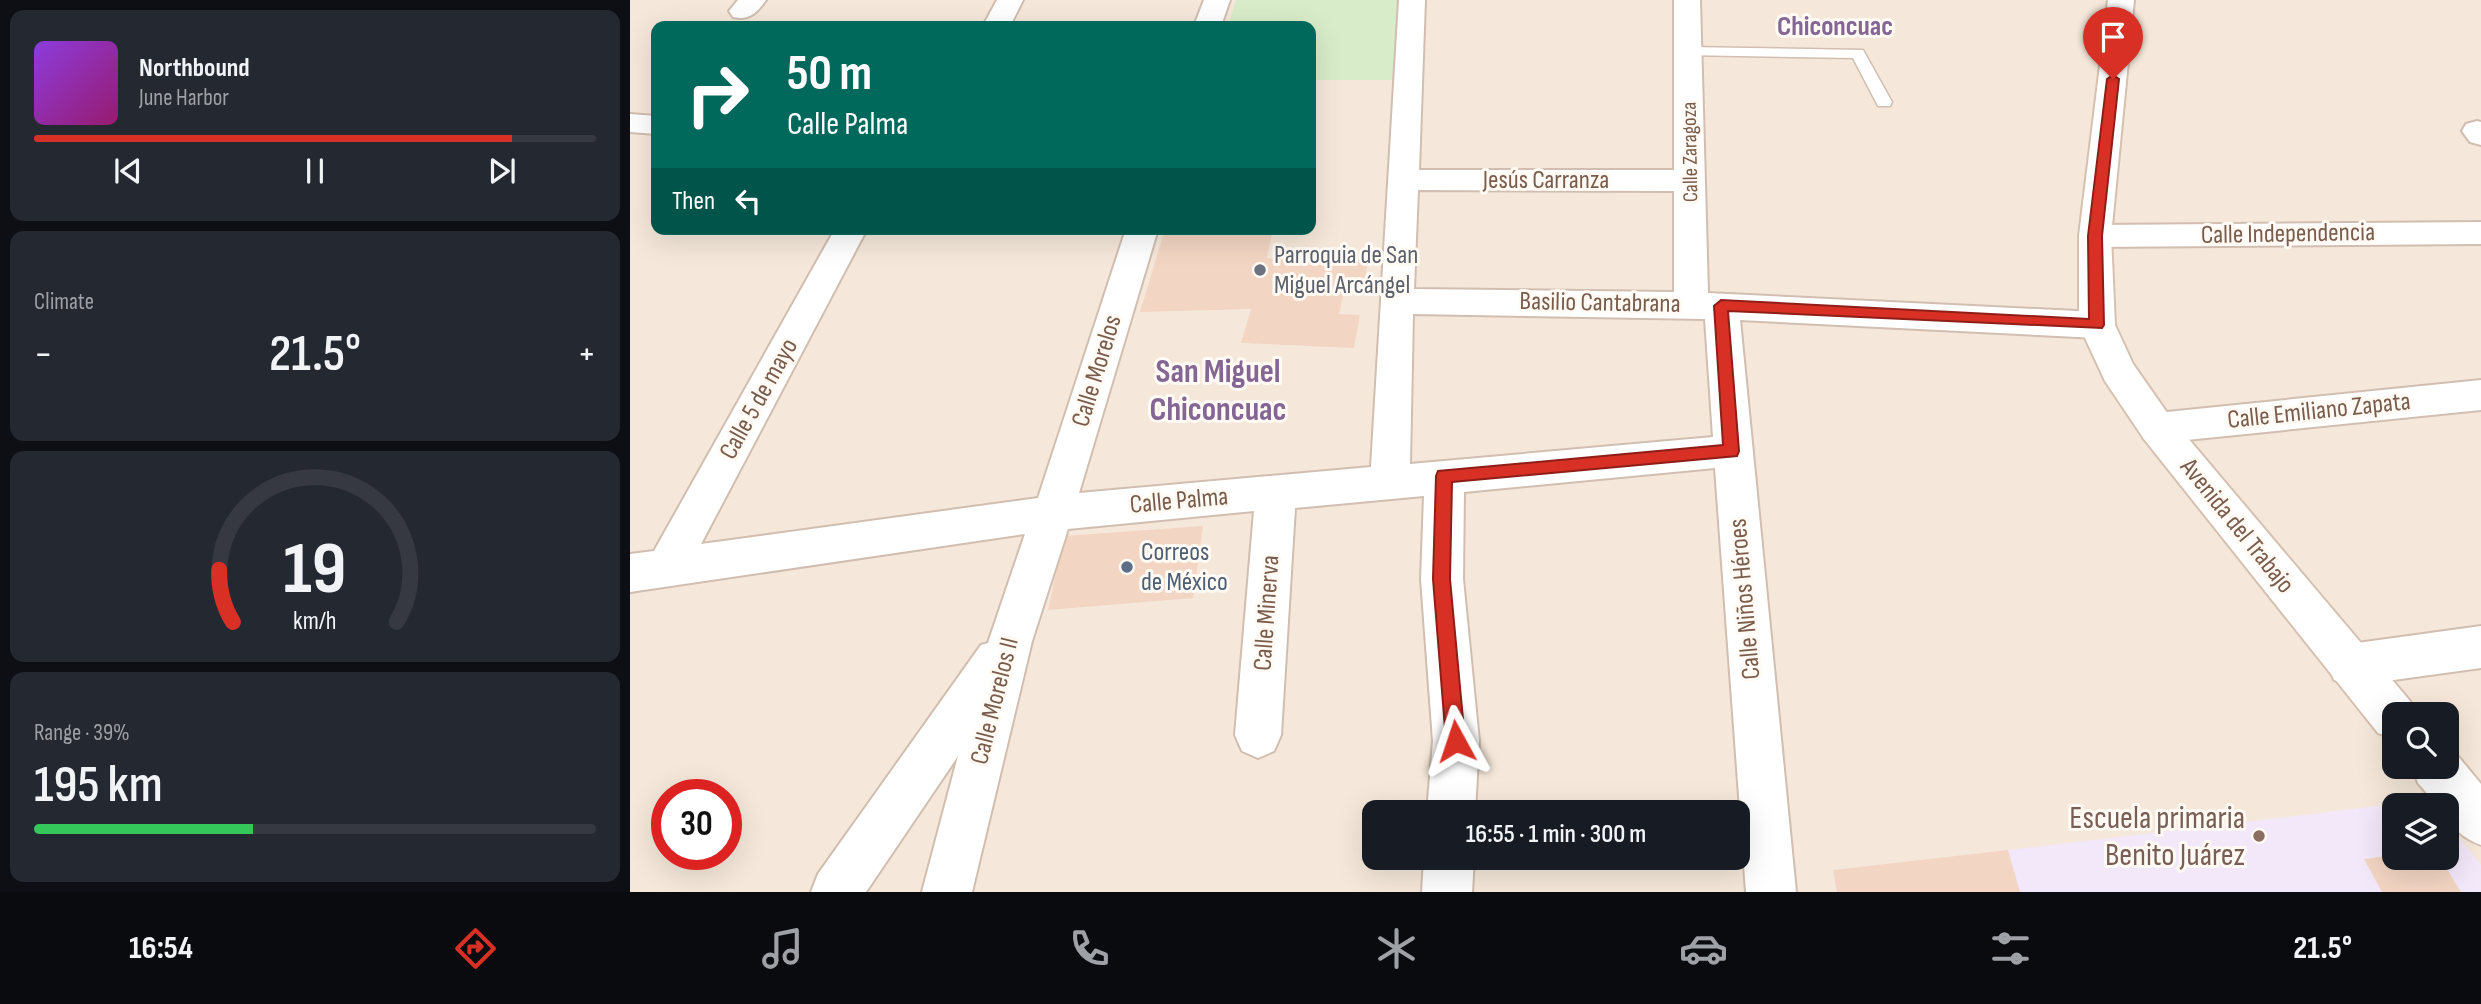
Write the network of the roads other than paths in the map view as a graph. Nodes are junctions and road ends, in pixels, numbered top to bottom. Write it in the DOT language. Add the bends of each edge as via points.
graph roads {
  1 [pos="1010,0"];
  2 [pos="1217,0"];
  3 [pos="1412,0"];
  4 [pos="1687,0"];
  5 [pos="2121,0"];
  6 [pos="1000,21"];
  7 [pos="1210,21"];
  8 [pos="1688,51"];
  9 [pos="1884,102"];
  10 [pos="630,123"];
  11 [pos="651,125"];
  12 [pos="1402,180"];
  13 [pos="1691,181"];
  14 [pos="2481,233"];
  15 [pos="847,235"];
  16 [pos="1140,235"];
  17 [pos="2095,236"];
  18 [pos="1396,301"];
  19 [pos="1706,305"];
  20 [pos="2097,325"];
  21 [pos="2481,395"];
  22 [pos="2157,428"];
  23 [pos="1731,451"];
  24 [pos="1444,476"];
  25 [pos="1390,480"];
  26 [pos="1276,492"];
  27 [pos="1053,513"];
  28 [pos="649,570"];
  29 [pos="1010,641"];
  30 [pos="2481,647"];
  31 [pos="2350,665"];
  32 [pos="2382,703"];
  33 [pos="1258,735"];
  34 [pos="2446,779"];
  35 [pos="1452,800"];
  36 [pos="2481,821"];
  37 [pos="1448,870"];
  38 [pos="836,892"];
  39 [pos="947,892"];
  40 [pos="1447,892"];
  41 [pos="1771,892"];
  1 -- 6 [label="street"];
  2 -- 7 [label="street"];
  3 -- 12 [label="street"];
  4 -- 8 [label="street, Calle Zaragoza"];
  5 -- 17 [label="street"];
  8 -- 9 [label="lane" via="1858,54"];
  8 -- 13 [label="street, Calle Zaragoza"];
  10 -- 11 [label="street"];
  12 -- 13 [label="street, Jesús Carranza"];
  12 -- 18 [label="street"];
  13 -- 19 [label="street, Calle Zaragoza"];
  14 -- 17 [label="street, Calle Independencia"];
  15 -- 28 [label="street, Calle 5 de mayo"];
  16 -- 27 [label="street, Calle Morelos"];
  17 -- 20 [label="street"];
  18 -- 19 [label="street, Basilio Cantabrana"];
  18 -- 25 [label="street"];
  19 -- 20 [label="street, Basilio Cantabrana"];
  19 -- 23 [label="street, Calle Niños Héroes"];
  20 -- 22 [label="street, Avenida del Trabajo" via="2118,371"];
  21 -- 22 [label="street, Calle Emiliano Zapata"];
  22 -- 31 [label="street, Avenida del Trabajo"];
  23 -- 24 [label="street, Calle Palma"];
  23 -- 41 [label="street, Calle Niños Héroes"];
  24 -- 25 [label="street, Calle Palma"];
  24 -- 35 [label="street" via="1442,579 1456,741"];
  25 -- 26 [label="street, Calle Palma"];
  26 -- 27 [label="street, Calle Palma"];
  26 -- 33 [label="street, Calle Minerva"];
  27 -- 28 [label="street, Calle Palma"];
  27 -- 29 [label="street, Calle Morelos II"];
  29 -- 38 [label="street"];
  29 -- 39 [label="street, Calle Morelos II"];
  30 -- 31 [label="street"];
  31 -- 32 [label="street, Avenida del Trabajo"];
  34 -- 36 [label="street"];
  37 -- 40 [label="street"];
}
